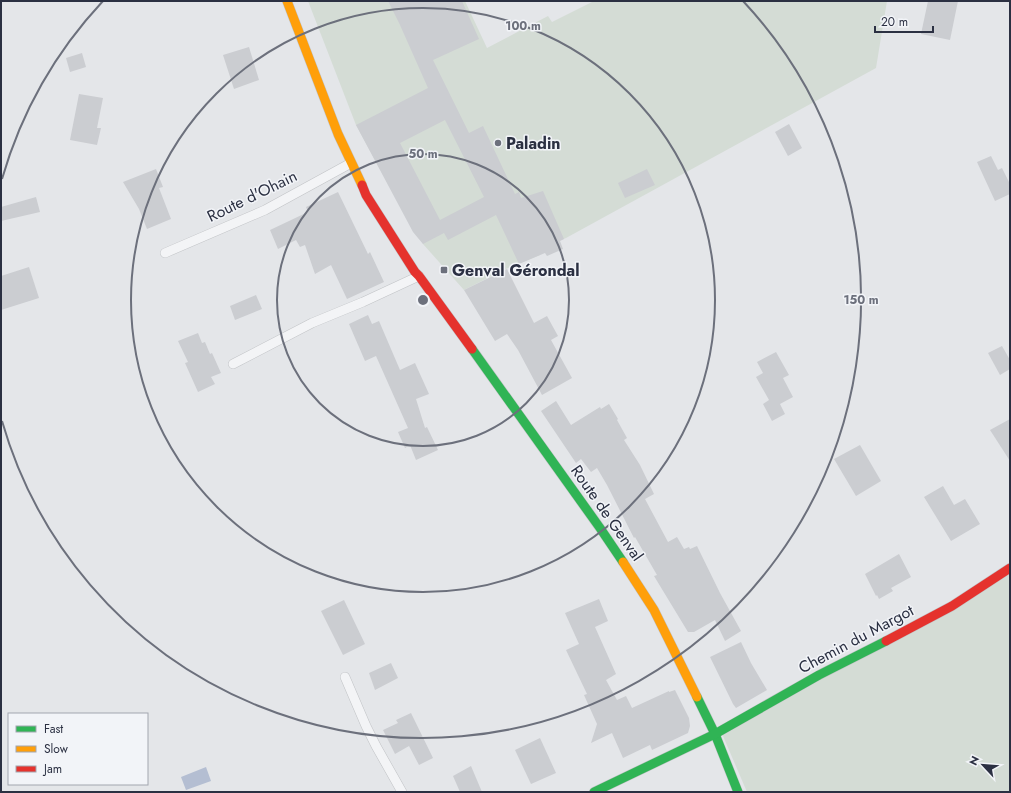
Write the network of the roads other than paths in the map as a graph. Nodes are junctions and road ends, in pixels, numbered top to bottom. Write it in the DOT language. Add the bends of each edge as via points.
graph roads {
  1 [pos="287,1"];
  2 [pos="351,163"];
  3 [pos="165,253"];
  4 [pos="417,274"];
  5 [pos="233,364"];
  6 [pos="1010,568"];
  7 [pos="345,677"];
  8 [pos="715,734"];
  9 [pos="402,792"];
  10 [pos="594,792"];
  11 [pos="738,792"];
  1 -- 2 [label="main road"];
  2 -- 3 [label="lane, Route d'Ohain" via="265,210"];
  2 -- 4 [label="main road" via="366,195"];
  4 -- 5 [label="lane" via="312,323"];
  4 -- 8 [label="main road, Route de Genval" via="600,528 654,610"];
  6 -- 8 [label="main road, Chemin du Margot" via="952,606"];
  7 -- 9 [label="lane" via="366,726"];
  8 -- 10 [label="main road, Chemin du Margot"];
  8 -- 11 [label="main road, Route de Genval"];
}
